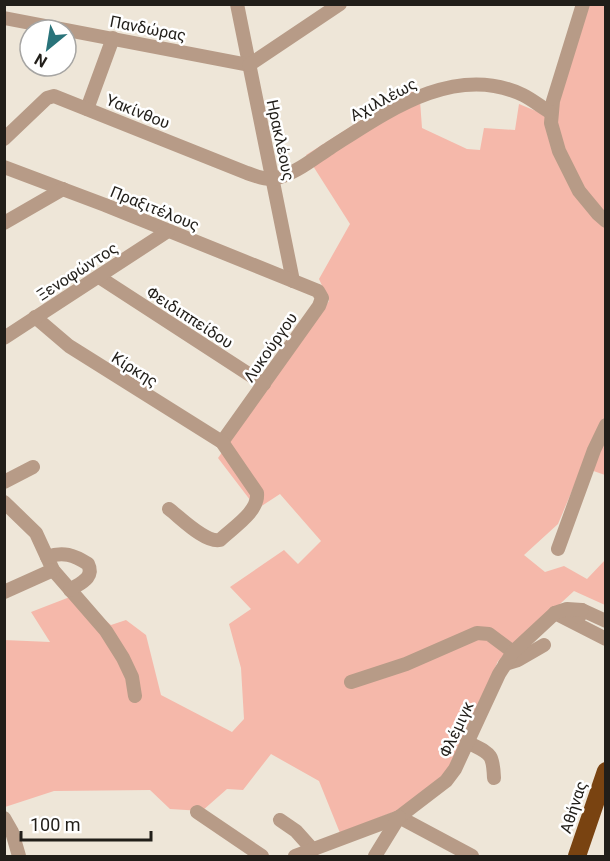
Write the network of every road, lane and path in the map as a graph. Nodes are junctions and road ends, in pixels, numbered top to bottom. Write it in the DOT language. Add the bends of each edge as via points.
graph roads {
  1 [pos="237,4"];
  2 [pos="339,4"];
  3 [pos="583,4"];
  4 [pos="4,18"];
  5 [pos="113,38"];
  6 [pos="249,64"];
  7 [pos="87,109"];
  8 [pos="550,112"];
  9 [pos="4,139"];
  10 [pos="4,167"];
  11 [pos="272,179"];
  12 [pos="63,189"];
  13 [pos="606,221"];
  14 [pos="4,223"];
  15 [pos="168,231"];
  16 [pos="99,277"];
  17 [pos="293,281"];
  18 [pos="35,317"];
  19 [pos="4,338"];
  20 [pos="264,384"];
  21 [pos="606,425"];
  22 [pos="222,442"];
  23 [pos="33,467"];
  24 [pos="4,482"];
  25 [pos="4,502"];
  26 [pos="169,509"];
  27 [pos="558,549"];
  28 [pos="50,563"];
  29 [pos="70,590"];
  30 [pos="4,592"];
  31 [pos="582,610"];
  32 [pos="555,613"];
  33 [pos="606,621"];
  34 [pos="576,624"];
  35 [pos="606,639"];
  36 [pos="544,645"];
  37 [pos="509,658"];
  38 [pos="351,682"];
  39 [pos="135,696"];
  40 [pos="467,742"];
  41 [pos="606,771"];
  42 [pos="494,778"];
  43 [pos="197,812"];
  44 [pos="399,817"];
  45 [pos="4,818"];
  46 [pos="280,820"];
  47 [pos="313,850"];
  48 [pos="19,856"];
  49 [pos="262,856"];
  50 [pos="295,856"];
  51 [pos="375,856"];
  52 [pos="472,856"];
  53 [pos="577,856"];
  1 -- 6 [label="street, Ηρακλέους"];
  2 -- 6 [label="street"];
  3 -- 8 [label="street"];
  4 -- 5 [label="street, Πανδώρας"];
  5 -- 6 [label="street, Πανδώρας"];
  5 -- 7 [label="street"];
  6 -- 11 [label="street, Ηρακλέους"];
  7 -- 9 [label="street, Υακίνθου" via="51,96"];
  7 -- 11 [label="street, Υακίνθου" via="247,173"];
  8 -- 11 [label="street, Αχιλλέως" via="522,95 500,88 450,87 390,110 302,166"];
  8 -- 13 [label="street" via="553,136 565,165 579,192"];
  10 -- 12 [label="street, Πραξιτέλους"];
  11 -- 17 [label="street, Ηρακλέους"];
  12 -- 14 [label="street"];
  12 -- 15 [label="street, Πραξιτέλους"];
  15 -- 16 [label="street, Ξενοφώντος"];
  15 -- 17 [label="street, Πραξιτέλους"];
  16 -- 18 [label="street, Ξενοφώντος"];
  16 -- 20 [label="street, Φειδιππείδου"];
  17 -- 20 [label="street, Λυκούργου" via="318,291 322,298"];
  18 -- 19 [label="street, Ξενοφώντος"];
  18 -- 22 [label="street, Κίρκης" via="69,346"];
  20 -- 22 [label="street, Λυκούργου"];
  21 -- 27 [label="street"];
  22 -- 26 [label="street" via="257,493 252,509 215,541"];
  23 -- 24 [label="street"];
  25 -- 28 [label="street" via="36,533"];
  28 -- 29 [label="street"];
  28 -- 29 [label="street" via="59,553 65,553 88,564 89,577"];
  28 -- 30 [label="street"];
  29 -- 39 [label="street" via="106,631 123,658"];
  31 -- 32 [label="street"];
  31 -- 33 [label="street"];
  31 -- 34 [label="street"];
  32 -- 34 [label="street"];
  32 -- 37 [label="street, Φλέμιγκ"];
  34 -- 35 [label="street"];
  36 -- 37 [label="street" via="518,660"];
  37 -- 38 [label="street" via="489,634 477,633 406,664"];
  37 -- 40 [label="street, Φλέμιγκ"];
  40 -- 42 [label="street" via="491,756"];
  40 -- 44 [label="street, Φλέμιγκ" via="452,776"];
  41 -- 53 [label="highway, Αθήνας"];
  43 -- 49 [label="street"];
  44 -- 47 [label="street, Φλέμιγκ"];
  44 -- 51 [label="street"];
  44 -- 52 [label="street"];
  45 -- 48 [label="street"];
  46 -- 47 [label="street" via="297,831"];
  47 -- 50 [label="street, Φλέμιγκ"];
}
